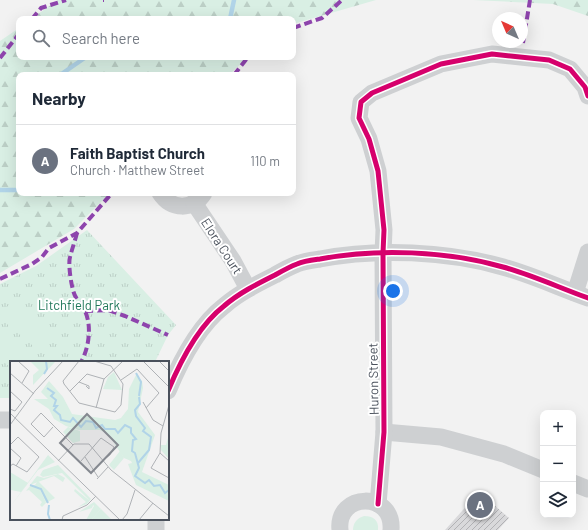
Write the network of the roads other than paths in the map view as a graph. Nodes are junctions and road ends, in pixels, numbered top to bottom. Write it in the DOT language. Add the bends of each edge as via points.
graph roads {
  1 [pos="588,96"];
  2 [pos="163,196"];
  3 [pos="199,198"];
  4 [pos="588,252"];
  5 [pos="382,253"];
  6 [pos="248,289"];
  7 [pos="581,296"];
  8 [pos="169,389"];
  9 [pos="384,432"];
  10 [pos="540,469"];
  11 [pos="576,484"];
  12 [pos="588,489"];
  13 [pos="378,504"];
  14 [pos="340,530"];
  15 [pos="391,530"];
  1 -- 5 [label="street, Huron Street" via="585,87 570,69 549,60 492,54 441,64 372,93 361,102 359,118 378,171 384,230"];
  2 -- 3 [label="street, Elora Court" via="179,206 187,206"];
  3 -- 6 [label="street, Elora Court"];
  4 -- 7 [label="street"];
  5 -- 6 [label="street" via="339,256 298,263"];
  5 -- 7 [label="street" via="466,258 537,277"];
  5 -- 9 [label="street, Huron Street"];
  6 -- 8 [label="street" via="222,307 202,329 178,368"];
  9 -- 10 [label="street" via="441,437 504,454"];
  9 -- 13 [label="street, Huron Street"];
  11 -- 12 [label="street"];
  13 -- 14 [label="street" via="370,501 353,504 341,517"];
  13 -- 15 [label="street" via="390,516"];
}
